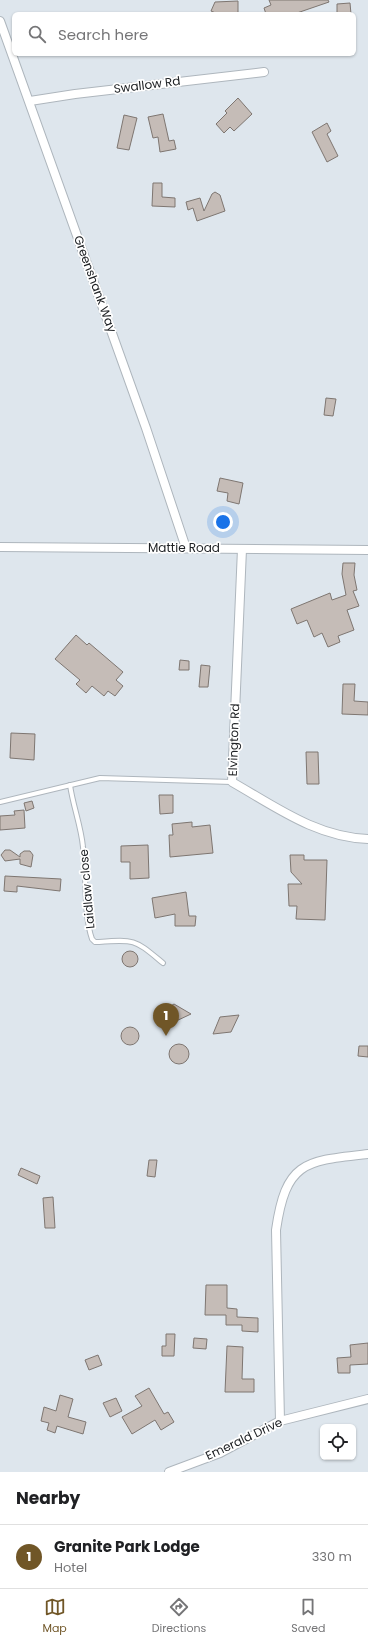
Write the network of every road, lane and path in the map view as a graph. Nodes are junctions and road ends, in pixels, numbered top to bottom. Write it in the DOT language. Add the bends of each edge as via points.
graph roads {
  1 [pos="0,21"];
  2 [pos="12,53"];
  3 [pos="13,56"];
  4 [pos="264,72"];
  5 [pos="30,101"];
  6 [pos="0,547"];
  7 [pos="186,548"];
  8 [pos="242,548"];
  9 [pos="368,550"];
  10 [pos="232,782"];
  11 [pos="70,785"];
  12 [pos="0,802"];
  13 [pos="368,839"];
  14 [pos="163,963"];
  15 [pos="368,1154"];
  16 [pos="368,1399"];
  17 [pos="280,1421"];
  18 [pos="169,1472"];
  1 -- 2 [label="street, Greenshank Way"];
  3 -- 5 [label="street, Greenshank Way"];
  4 -- 5 [label="street, Swallow Rd"];
  5 -- 7 [label="street, Greenshank Way"];
  6 -- 7 [label="street, Mattie Road"];
  7 -- 8 [label="street, Mattie Road"];
  8 -- 9 [label="street, Mattie Road"];
  8 -- 10 [label="street, Elvington Rd"];
  10 -- 11 [label="lane" via="100,778"];
  10 -- 13 [label="street, Elvington Rd" via="317,830 337,836"];
  11 -- 12 [label="lane"];
  11 -- 14 [label="lane, Laidlaw close" via="83,845 92,939 95,942 132,941 143,946"];
  15 -- 17 [label="street" via="322,1159 308,1165 292,1177 284,1193 276,1230"];
  16 -- 17 [label="street, Emerald Drive"];
  17 -- 18 [label="street, Emerald Drive" via="220,1453"];
}
